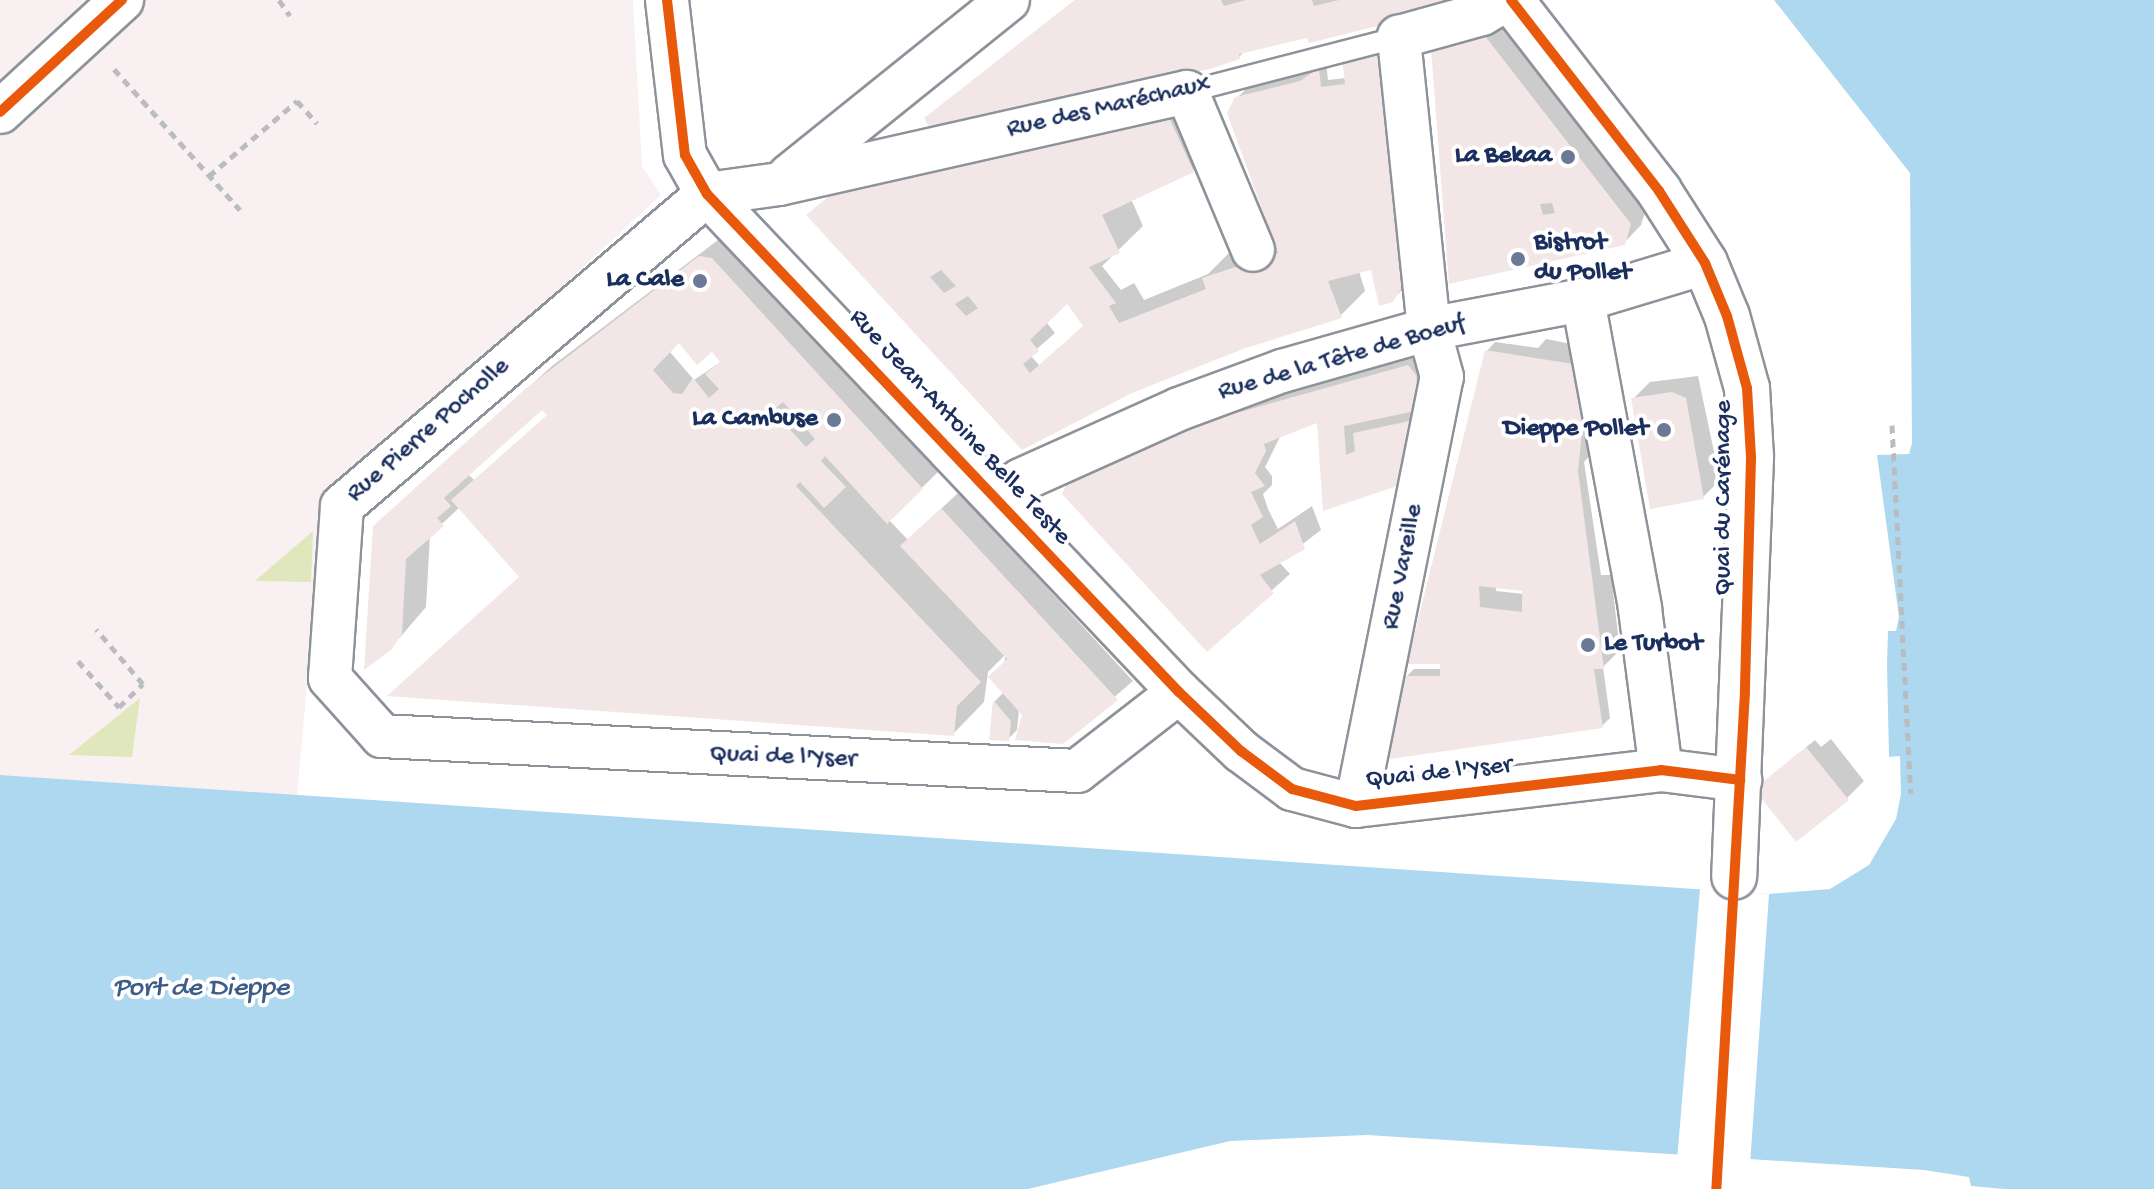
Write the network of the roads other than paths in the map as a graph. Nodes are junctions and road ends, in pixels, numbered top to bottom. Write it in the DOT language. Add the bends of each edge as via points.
graph roads {
  1 [pos="122,0"];
  2 [pos="667,0"];
  3 [pos="1008,0"];
  4 [pos="1508,0"];
  5 [pos="1399,37"];
  6 [pos="1187,92"];
  7 [pos="0,112"];
  8 [pos="779,184"];
  9 [pos="707,194"];
  10 [pos="1253,250"];
  11 [pos="1705,263"];
  12 [pos="1583,300"];
  13 [pos="1429,329"];
  14 [pos="995,497"];
  15 [pos="1179,692"];
  16 [pos="382,736"];
  17 [pos="1661,770"];
  18 [pos="1740,780"];
  19 [pos="1356,806"];
  20 [pos="1734,877"];
  1 -- 7 [label="street"];
  2 -- 9 [label="street, Rue Jean-Antoine Belle Teste" via="685,155"];
  3 -- 8 [label="street"];
  4 -- 5 [label="street, Rue des Maréchaux" via="1482,14"];
  4 -- 11 [label="main road, Quai du Carénage" via="1659,191"];
  5 -- 6 [label="lane, Rue des Maréchaux"];
  5 -- 13 [label="street, Rue Vareille"];
  6 -- 8 [label="street, Rue des Maréchaux"];
  6 -- 10 [label="street"];
  8 -- 9 [label="street, Rue des Maréchaux"];
  9 -- 14 [label="street, Rue Jean-Antoine Belle Teste"];
  9 -- 16 [label="street, Rue Pierre Pocholle" via="342,506 330,678"];
  11 -- 12 [label="street, Rue de la Tête de Boeuf"];
  11 -- 18 [label="main road, Quai du Carénage" via="1727,316 1748,402 1751,458"];
  12 -- 13 [label="street, Rue de la Tête de Boeuf"];
  12 -- 17 [label="street" via="1640,609"];
  13 -- 14 [label="street, Rue de la Tête de Boeuf" via="1282,371 1179,409"];
  13 -- 19 [label="street, Rue Vareille" via="1442,377"];
  14 -- 15 [label="street, Rue Jean-Antoine Belle Teste"];
  15 -- 16 [label="street, Quai de l'Yser" via="1077,771"];
  15 -- 19 [label="street, Quai de l'Yser" via="1241,751 1292,789"];
  17 -- 18 [label="street, Quai de l'Yser"];
  17 -- 19 [label="street, Quai de l'Yser"];
  18 -- 20 [label="main road, Quai du Carénage"];
}
